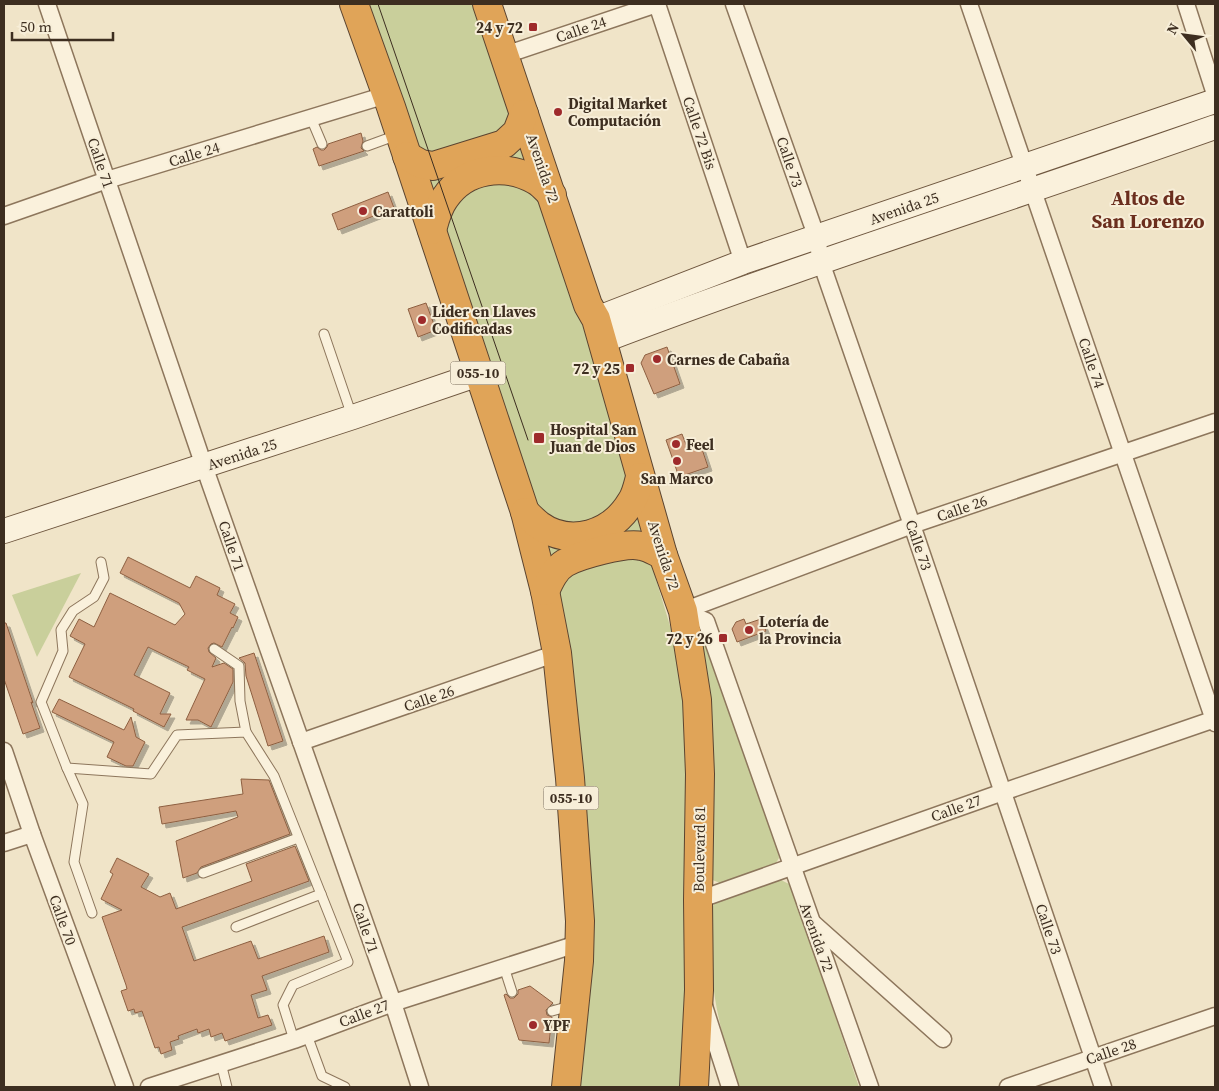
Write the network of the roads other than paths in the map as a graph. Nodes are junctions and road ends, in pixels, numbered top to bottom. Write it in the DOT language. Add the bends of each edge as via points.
graph roads {
  1 [pos="47,4"];
  2 [pos="354,4"];
  3 [pos="487,4"];
  4 [pos="657,4"];
  5 [pos="734,4"];
  6 [pos="968,4"];
  7 [pos="1186,4"];
  8 [pos="505,55"];
  9 [pos="1215,94"];
  10 [pos="386,95"];
  11 [pos="1215,101"];
  12 [pos="524,114"];
  13 [pos="311,118"];
  14 [pos="1215,127"];
  15 [pos="322,144"];
  16 [pos="403,145"];
  17 [pos="367,146"];
  18 [pos="1025,166"];
  19 [pos="107,180"];
  20 [pos="1033,191"];
  21 [pos="552,195"];
  22 [pos="4,216"];
  23 [pos="432,230"];
  24 [pos="817,238"];
  25 [pos="744,262"];
  26 [pos="820,262"];
  27 [pos="599,330"];
  28 [pos="324,334"];
  29 [pos="479,374"];
  30 [pos="353,417"];
  31 [pos="1215,422"];
  32 [pos="1123,453"];
  33 [pos="204,466"];
  34 [pos="640,477"];
  35 [pos="525,512"];
  36 [pos="912,525"];
  37 [pos="4,531"];
  38 [pos="663,555"];
  39 [pos="101,562"];
  40 [pos="545,591"];
  41 [pos="683,612"];
  42 [pos="214,649"];
  43 [pos="557,653"];
  44 [pos="1215,721"];
  45 [pos="246,732"];
  46 [pos="301,742"];
  47 [pos="4,751"];
  48 [pos="67,768"];
  49 [pos="1002,792"];
  50 [pos="32,834"];
  51 [pos="298,838"];
  52 [pos="4,843"];
  53 [pos="792,868"];
  54 [pos="203,873"];
  55 [pos="321,894"];
  56 [pos="698,900"];
  57 [pos="92,913"];
  58 [pos="810,920"];
  59 [pos="236,926"];
  60 [pos="580,943"];
  61 [pos="504,967"];
  62 [pos="699,990"];
  63 [pos="512,992"];
  64 [pos="393,1002"];
  65 [pos="1215,1016"];
  66 [pos="301,1037"];
  67 [pos="943,1039"];
  68 [pos="1092,1058"];
  69 [pos="221,1063"];
  70 [pos="125,1087"];
  71 [pos="149,1087"];
  72 [pos="227,1087"];
  73 [pos="345,1087"];
  74 [pos="420,1087"];
  75 [pos="566,1087"];
  76 [pos="694,1087"];
  77 [pos="730,1087"];
  78 [pos="870,1087"];
  79 [pos="1008,1087"];
  80 [pos="1103,1087"];
  1 -- 19 [label="street, Calle 71"];
  2 -- 10 [label="highway, 055-10"];
  3 -- 8 [label="highway, Avenida 72"];
  4 -- 8 [label="street, Calle 24"];
  4 -- 25 [label="street, Calle 72 Bis"];
  5 -- 24 [label="street, Calle 73"];
  6 -- 18 [label="street, Calle 74"];
  7 -- 9 [label="street"];
  8 -- 12 [label="highway, Avenida 72"];
  10 -- 13 [label="street, Calle 24"];
  10 -- 16 [label="highway, 055-10"];
  11 -- 18 [label="main road, Avenida 25"];
  12 -- 16 [label="highway" via="517,132 504,144 433,166 421,164"];
  12 -- 21 [label="highway, Avenida 72"];
  13 -- 15 [label="lane"];
  13 -- 19 [label="street, Calle 24"];
  14 -- 20 [label="main road, Avenida 25"];
  16 -- 17 [label="lane"];
  16 -- 23 [label="highway, 055-10"];
  18 -- 20 [label="street, Calle 74"];
  18 -- 24 [label="main road, Avenida 25"];
  19 -- 22 [label="street, Calle 24"];
  19 -- 33 [label="street, Calle 71"];
  20 -- 26 [label="main road, Avenida 25"];
  20 -- 32 [label="street, Calle 74"];
  21 -- 23 [label="highway" via="537,181 518,172 497,169 476,174 454,187 444,198"];
  21 -- 27 [label="highway, Avenida 72"];
  23 -- 29 [label="highway, 055-10"];
  24 -- 25 [label="main road, Avenida 25"];
  24 -- 26 [label="street, Calle 73"];
  25 -- 27 [label="main road, Avenida 25"];
  26 -- 27 [label="main road, Avenida 25"];
  26 -- 36 [label="street, Calle 73"];
  27 -- 34 [label="highway, Avenida 72"];
  28 -- 30 [label="lane"];
  29 -- 30 [label="main road, Avenida 25"];
  29 -- 35 [label="highway, 055-10"];
  30 -- 33 [label="main road, Avenida 25"];
  31 -- 32 [label="street, Calle 26"];
  32 -- 36 [label="street, Calle 26"];
  32 -- 44 [label="street, Calle 74"];
  33 -- 37 [label="main road, Avenida 25"];
  33 -- 46 [label="street, Calle 71"];
  34 -- 35 [label="highway" via="632,501 619,520 600,532 586,536 557,534 539,525"];
  34 -- 38 [label="highway, Avenida 72"];
  35 -- 40 [label="highway, 055-10"];
  36 -- 41 [label="street, Calle 26"];
  36 -- 49 [label="street, Calle 73"];
  38 -- 40 [label="highway" via="629,544 606,550 565,563 554,574"];
  38 -- 41 [label="highway, Avenida 72"];
  39 -- 48 [label="lane" via="104,578 94,597 73,611 61,630 63,650 41,702"];
  40 -- 43 [label="highway, 055-10"];
  41 -- 53 [label="street, Avenida 72" via="706,621"];
  41 -- 56 [label="highway, Boulevard 81" via="697,700 700,774"];
  42 -- 45 [label="lane" via="239,666 240,701"];
  43 -- 46 [label="street, Calle 26"];
  43 -- 60 [label="highway, 055-10" via="570,778"];
  44 -- 49 [label="street, Calle 27"];
  45 -- 48 [label="lane" via="177,735 151,774"];
  45 -- 51 [label="lane" via="274,776"];
  46 -- 64 [label="street, Calle 71"];
  47 -- 50 [label="street, Calle 70"];
  48 -- 57 [label="lane" via="83,804 74,862"];
  49 -- 53 [label="street, Calle 27"];
  49 -- 68 [label="street, Calle 73"];
  50 -- 52 [label="street"];
  50 -- 70 [label="street, Calle 70"];
  51 -- 54 [label="lane"];
  51 -- 55 [label="lane"];
  53 -- 56 [label="street, Calle 27"];
  53 -- 58 [label="street, Avenida 72"];
  55 -- 59 [label="lane"];
  55 -- 66 [label="lane" via="348,962 293,985 284,1004"];
  56 -- 62 [label="highway, Boulevard 81"];
  58 -- 67 [label="street"];
  58 -- 78 [label="street, Avenida 72"];
  60 -- 61 [label="street, Calle 27"];
  60 -- 75 [label="highway, 055-10" via="564,1008"];
  61 -- 63 [label="lane"];
  61 -- 64 [label="street, Calle 27"];
  62 -- 76 [label="highway, Boulevard 81"];
  62 -- 77 [label="street"];
  64 -- 66 [label="street, Calle 27"];
  64 -- 74 [label="street, Calle 71"];
  65 -- 68 [label="street, Calle 28"];
  66 -- 69 [label="street, Calle 27"];
  66 -- 73 [label="lane" via="322,1076"];
  68 -- 79 [label="street, Calle 28"];
  68 -- 80 [label="street, Calle 73"];
  69 -- 71 [label="street, Calle 27"];
  69 -- 72 [label="lane"];
}
